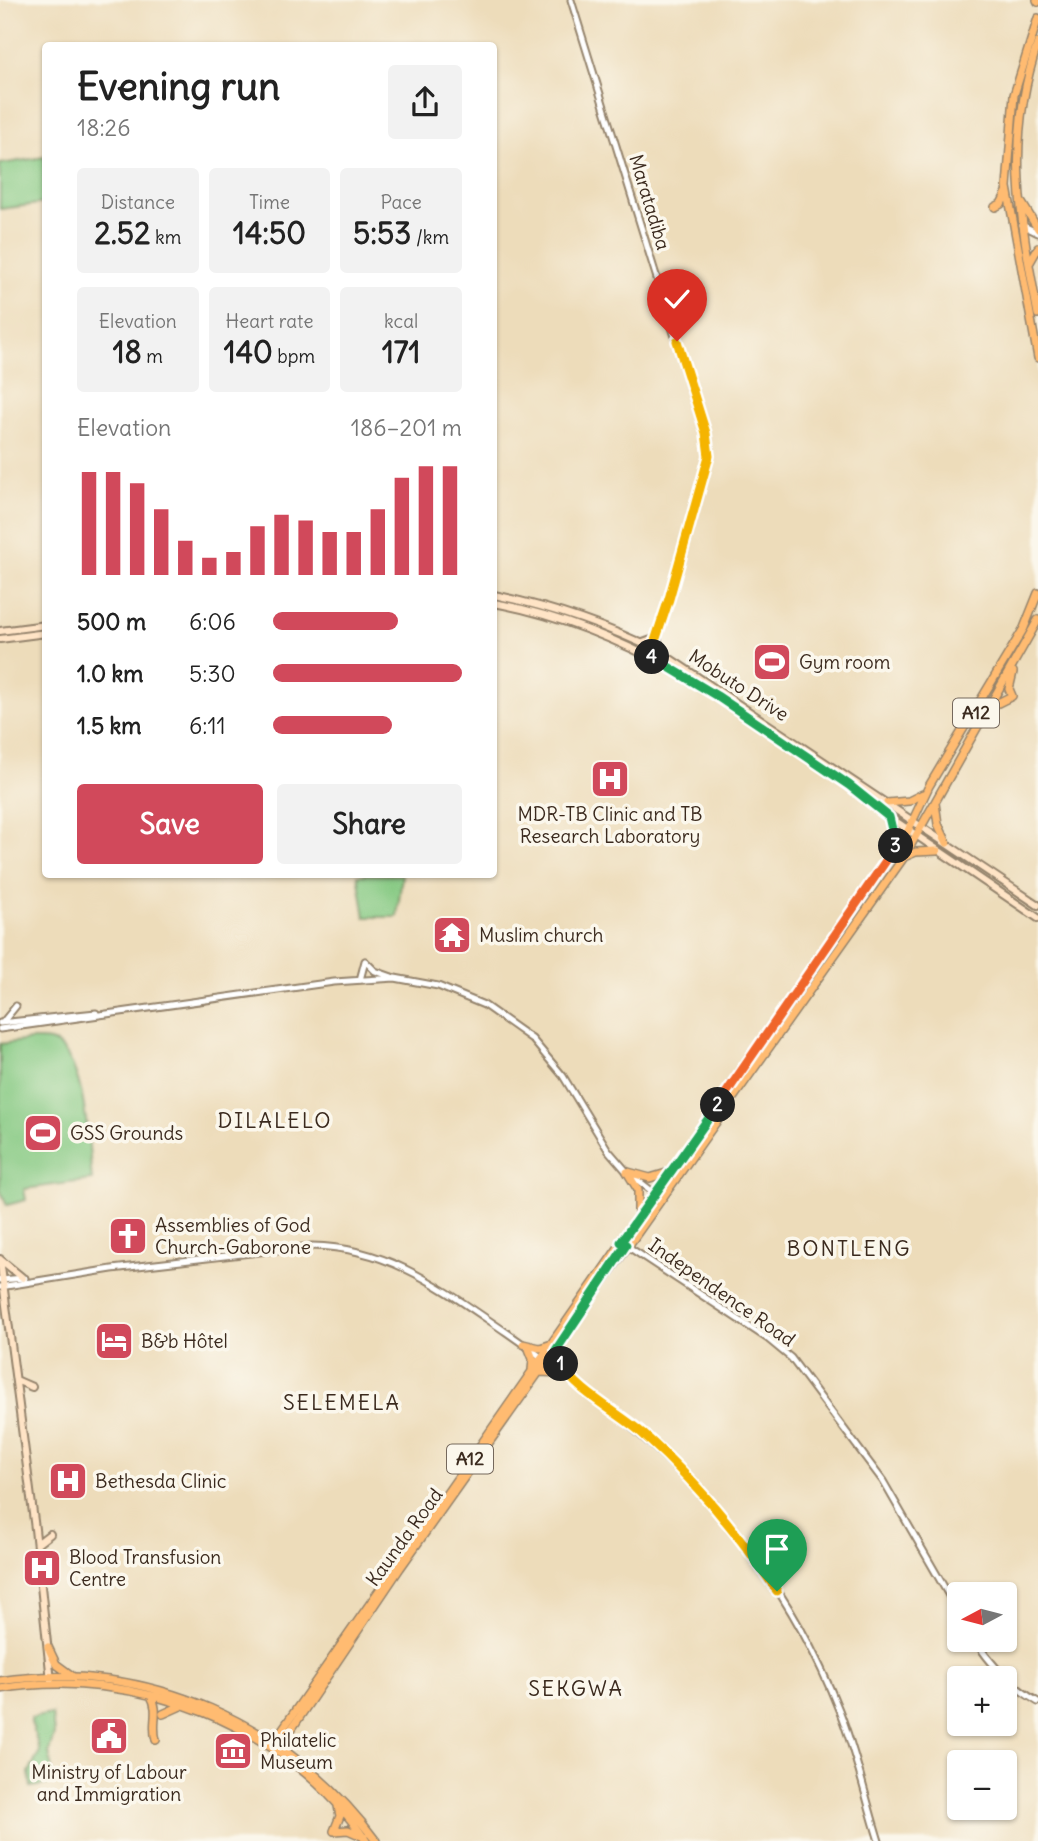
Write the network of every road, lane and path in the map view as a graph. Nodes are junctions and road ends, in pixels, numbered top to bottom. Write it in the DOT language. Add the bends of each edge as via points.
graph roads {
  1 [pos="571,0"];
  2 [pos="1038,18"];
  3 [pos="1038,43"];
  4 [pos="1007,187"];
  5 [pos="1019,196"];
  6 [pos="995,207"];
  7 [pos="1011,218"];
  8 [pos="1022,225"];
  9 [pos="1038,231"];
  10 [pos="1038,247"];
  11 [pos="1029,264"];
  12 [pos="1038,314"];
  13 [pos="1038,358"];
  14 [pos="1038,593"];
  15 [pos="497,597"];
  16 [pos="497,604"];
  17 [pos="1038,620"];
  18 [pos="42,626"];
  19 [pos="0,631"];
  20 [pos="1038,632"];
  21 [pos="42,634"];
  22 [pos="657,638"];
  23 [pos="0,639"];
  24 [pos="1028,639"];
  25 [pos="643,643"];
  26 [pos="653,649"];
  27 [pos="662,653"];
  28 [pos="650,656"];
  29 [pos="1012,669"];
  30 [pos="990,707"];
  31 [pos="929,786"];
  32 [pos="934,802"];
  33 [pos="887,803"];
  34 [pos="889,817"];
  35 [pos="911,821"];
  36 [pos="920,826"];
  37 [pos="906,829"];
  38 [pos="916,835"];
  39 [pos="947,844"];
  40 [pos="897,848"];
  41 [pos="937,851"];
  42 [pos="904,857"];
  43 [pos="1038,905"];
  44 [pos="1038,918"];
  45 [pos="396,978"];
  46 [pos="360,980"];
  47 [pos="16,1006"];
  48 [pos="1,1024"];
  49 [pos="627,1172"];
  50 [pos="670,1172"];
  51 [pos="659,1196"];
  52 [pos="638,1216"];
  53 [pos="624,1244"];
  54 [pos="0,1259"];
  55 [pos="23,1278"];
  56 [pos="39,1279"];
  57 [pos="1,1283"];
  58 [pos="526,1346"];
  59 [pos="553,1347"];
  60 [pos="545,1360"];
  61 [pos="535,1371"];
  62 [pos="566,1375"];
  63 [pos="15,1378"];
  64 [pos="17,1397"];
  65 [pos="35,1529"];
  66 [pos="37,1544"];
  67 [pos="947,1592"];
  68 [pos="48,1647"];
  69 [pos="984,1652"];
  70 [pos="75,1676"];
  71 [pos="51,1679"];
  72 [pos="0,1681"];
  73 [pos="0,1689"];
  74 [pos="151,1696"];
  75 [pos="1038,1702"];
  76 [pos="183,1705"];
  77 [pos="163,1714"];
  78 [pos="251,1727"];
  79 [pos="286,1728"];
  80 [pos="156,1740"];
  81 [pos="275,1747"];
  82 [pos="290,1754"];
  83 [pos="338,1804"];
  84 [pos="365,1839"];
  85 [pos="376,1841"];
  86 [pos="877,1841"];
  1 -- 22 [label="street, Maratadiba" via="709,447"];
  2 -- 4 [label="main road" via="1014,95"];
  3 -- 5 [label="main road" via="1028,72 1019,131"];
  4 -- 6 [label="main road" via="1006,196"];
  4 -- 7 [label="main road"];
  5 -- 8 [label="main road"];
  5 -- 9 [label="main road"];
  7 -- 8 [label="street"];
  7 -- 13 [label="main road"];
  8 -- 9 [label="street"];
  8 -- 11 [label="main road"];
  10 -- 11 [label="main road"];
  11 -- 12 [label="main road"];
  14 -- 31 [label="main road, A12" via="1013,648"];
  15 -- 25 [label="main road, Mobuto Drive" via="556,611"];
  16 -- 28 [label="main road" via="559,618"];
  17 -- 24 [label="main road, A12"];
  18 -- 19 [label="main road"];
  20 -- 24 [label="main road"];
  21 -- 23 [label="main road"];
  22 -- 25 [label="main road"];
  22 -- 26 [label="street, Maratadiba"];
  22 -- 27 [label="main road"];
  24 -- 29 [label="main road, A12"];
  25 -- 26 [label="main road, Mobuto Drive"];
  26 -- 27 [label="main road, Mobuto Drive"];
  26 -- 28 [label="street, Maratadiba"];
  27 -- 33 [label="main road, Mobuto Drive"];
  28 -- 34 [label="main road" via="818,764"];
  29 -- 30 [label="main road, A12"];
  29 -- 30 [label="main road" via="1012,696"];
  30 -- 32 [label="main road, A12"];
  31 -- 33 [label="main road" via="914,799"];
  31 -- 35 [label="main road, A12"];
  32 -- 36 [label="main road, A12"];
  32 -- 39 [label="main road"];
  33 -- 35 [label="main road, Mobuto Drive"];
  34 -- 37 [label="main road"];
  34 -- 40 [label="main road"];
  35 -- 36 [label="main road, Mobuto Drive"];
  35 -- 37 [label="main road, A12"];
  36 -- 38 [label="main road, Kaunda Road / A12"];
  36 -- 39 [label="main road, Mobuto Drive"];
  37 -- 38 [label="main road"];
  37 -- 40 [label="main road, A12"];
  38 -- 41 [label="main road"];
  38 -- 42 [label="main road, Kaunda Road / A12"];
  39 -- 43 [label="main road, Mobuto Drive"];
  40 -- 50 [label="main road, A12"];
  41 -- 42 [label="main road"];
  41 -- 44 [label="main road"];
  42 -- 51 [label="main road, Kaunda Road / A12"];
  45 -- 46 [label="street"];
  45 -- 46 [label="street" via="375,971 365,961"];
  45 -- 49 [label="street" via="438,986 476,1001 533,1039"];
  46 -- 48 [label="street"];
  47 -- 48 [label="street"];
  49 -- 50 [label="main road" via="650,1178"];
  49 -- 51 [label="street"];
  49 -- 52 [label="main road" via="638,1190"];
  50 -- 51 [label="main road, Kaunda Road / A12"];
  51 -- 52 [label="main road, Kaunda Road / A12"];
  51 -- 53 [label="main road, Kaunda Road / A12"];
  52 -- 53 [label="main road, Kaunda Road / A12"];
  53 -- 59 [label="main road, Kaunda Road / A12"];
  53 -- 67 [label="street, Independence Road" via="791,1358 883,1481"];
  54 -- 55 [label="main road"];
  54 -- 57 [label="main road"];
  55 -- 56 [label="street"];
  55 -- 57 [label="street"];
  56 -- 57 [label="street"];
  56 -- 58 [label="street" via="297,1247 335,1247 380,1256 406,1267"];
  57 -- 63 [label="main road"];
  58 -- 59 [label="main road"];
  58 -- 60 [label="street"];
  58 -- 61 [label="main road"];
  59 -- 60 [label="main road, Kaunda Road / A12"];
  59 -- 62 [label="main road"];
  60 -- 61 [label="main road, Kaunda Road / A12"];
  60 -- 62 [label="street"];
  61 -- 62 [label="main road"];
  61 -- 79 [label="main road, Kaunda Road / A12"];
  62 -- 86 [label="street" via="674,1462 735,1529 777,1591 838,1707"];
  63 -- 64 [label="main road"];
  63 -- 64 [label="main road" via="33,1387"];
  64 -- 65 [label="main road"];
  65 -- 66 [label="main road"];
  65 -- 66 [label="main road" via="50,1534"];
  66 -- 68 [label="main road"];
  68 -- 70 [label="main road" via="60,1669"];
  68 -- 71 [label="main road"];
  69 -- 75 [label="street" via="998,1671"];
  70 -- 71 [label="main road"];
  70 -- 78 [label="main road" via="169,1693"];
  71 -- 72 [label="main road"];
  71 -- 73 [label="main road"];
  71 -- 74 [label="main road"];
  74 -- 76 [label="main road"];
  74 -- 80 [label="main road" via="157,1710"];
  76 -- 77 [label="main road"];
  76 -- 81 [label="main road"];
  78 -- 79 [label="main road" via="268,1733"];
  78 -- 81 [label="main road"];
  79 -- 81 [label="main road, Kaunda Road / A12"];
  79 -- 82 [label="main road"];
  81 -- 82 [label="main road"];
  81 -- 83 [label="main road"];
  82 -- 85 [label="main road" via="339,1795"];
  83 -- 84 [label="main road"];
  83 -- 84 [label="main road" via="340,1816 334,1831 348,1830"];
}
